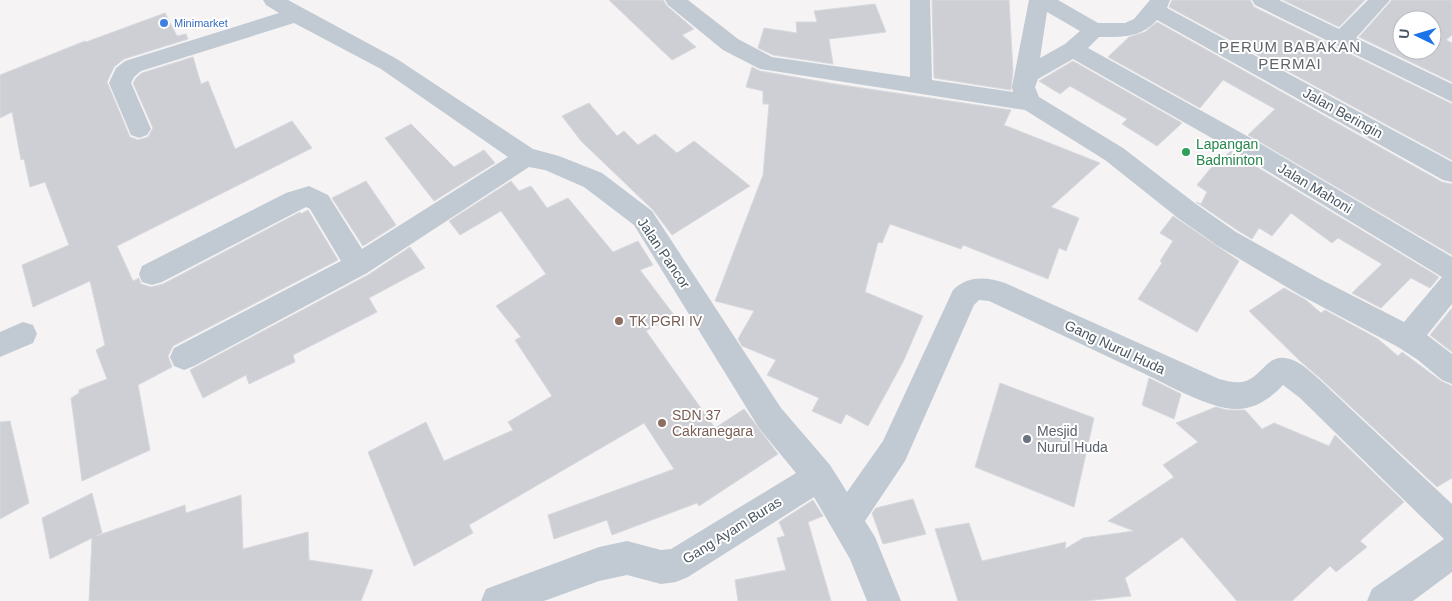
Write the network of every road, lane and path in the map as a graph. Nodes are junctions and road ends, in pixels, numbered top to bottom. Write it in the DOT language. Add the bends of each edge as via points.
graph roads {
  1 [pos="273,0"];
  2 [pos="675,0"];
  3 [pos="920,0"];
  4 [pos="1040,0"];
  5 [pos="1262,0"];
  6 [pos="1380,0"];
  7 [pos="1157,5"];
  8 [pos="296,14"];
  9 [pos="1094,30"];
  10 [pos="1342,40"];
  11 [pos="1073,48"];
  12 [pos="921,86"];
  13 [pos="1450,89"];
  14 [pos="1028,91"];
  15 [pos="139,129"];
  16 [pos="526,157"];
  17 [pos="1452,172"];
  18 [pos="358,265"];
  19 [pos="1452,270"];
  20 [pos="152,274"];
  21 [pos="1452,284"];
  22 [pos="1408,338"];
  23 [pos="184,357"];
  24 [pos="1452,371"];
  25 [pos="819,476"];
  26 [pos="847,520"];
  27 [pos="1452,526"];
  28 [pos="1452,552"];
  29 [pos="498,601"];
  30 [pos="884,601"];
  31 [pos="1384,601"];
  1 -- 8 [label="street, Jalan Pancor"];
  2 -- 12 [label="street" via="730,45 754,59 783,67"];
  3 -- 12 [label="street"];
  4 -- 9 [label="street"];
  4 -- 14 [label="street"];
  5 -- 10 [label="street"];
  6 -- 10 [label="street"];
  7 -- 9 [label="street" via="1142,24 1127,30"];
  7 -- 17 [label="street, Jalan Beringin"];
  8 -- 15 [label="street" via="133,66 124,73 120,83"];
  8 -- 16 [label="street, Jalan Pancor" via="390,64"];
  9 -- 11 [label="street"];
  10 -- 13 [label="street"];
  11 -- 14 [label="street" via="1030,74"];
  11 -- 19 [label="street, Jalan Mahoni" via="1215,128"];
  12 -- 14 [label="street"];
  14 -- 22 [label="street" via="1227,238 1310,287"];
  16 -- 18 [label="street"];
  16 -- 25 [label="street, Jalan Pancor" via="550,162 593,180 643,218 770,418"];
  18 -- 20 [label="street" via="318,200 310,196 295,200"];
  18 -- 23 [label="street"];
  21 -- 22 [label="street"];
  22 -- 24 [label="street"];
  25 -- 26 [label="street, Jalan Pancor"];
  25 -- 29 [label="street, Gang Ayam Buras" via="676,565 661,567 627,558 599,564"];
  26 -- 27 [label="street, Gang Nurul Huda" via="894,451 963,298 982,288 995,291 1222,394 1251,394 1275,372 1288,371"];
  26 -- 30 [label="street, Jalan Pancor" via="863,549"];
  28 -- 31 [label="street"];
}
